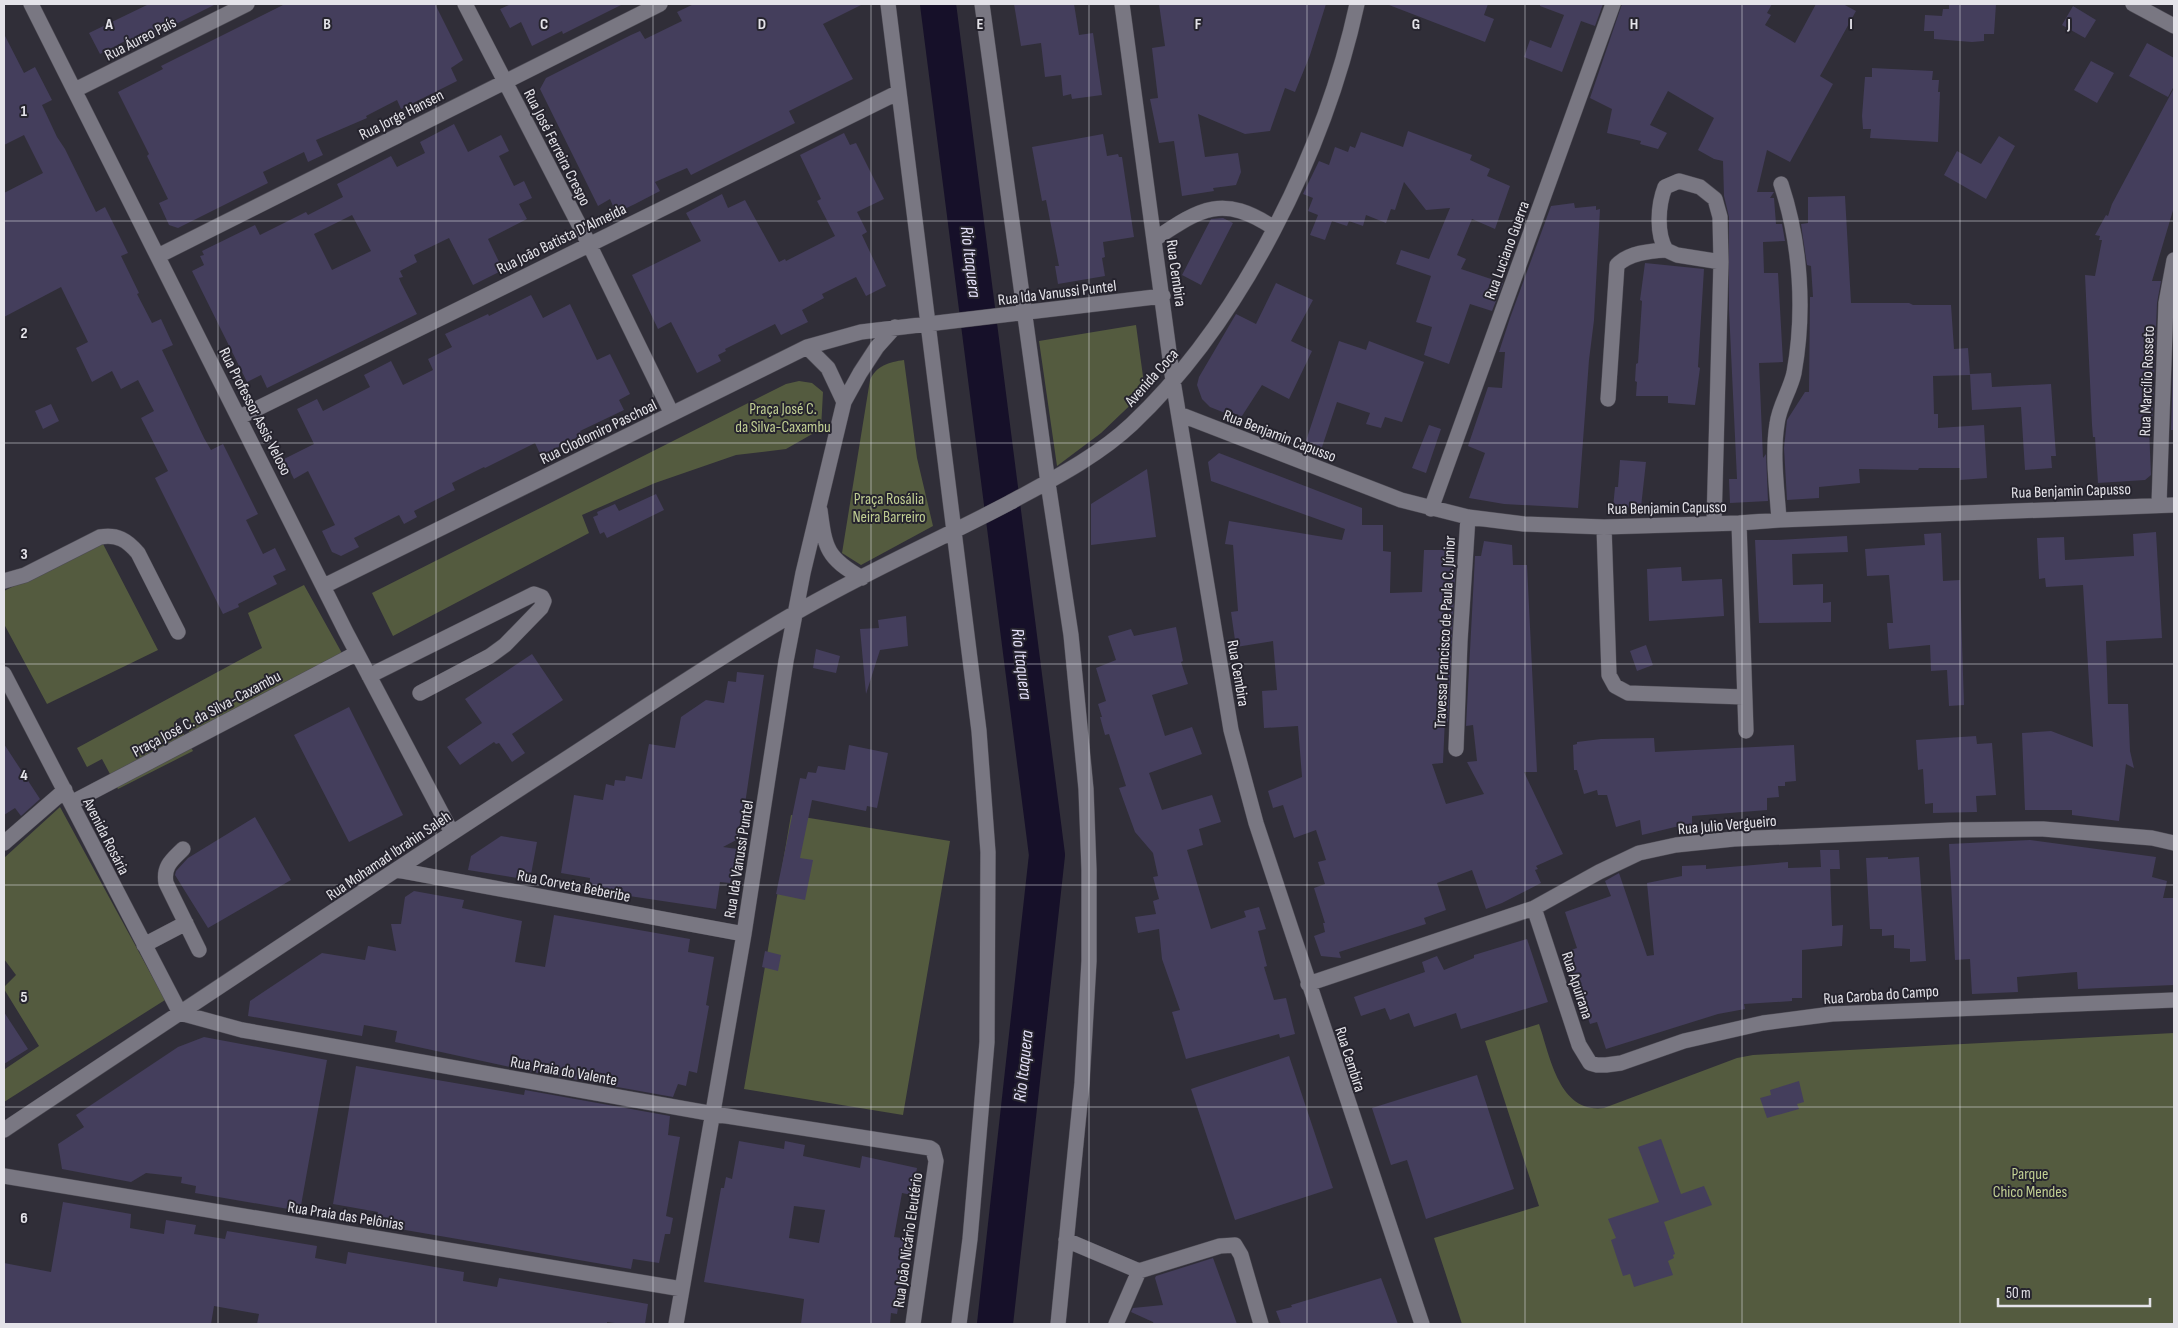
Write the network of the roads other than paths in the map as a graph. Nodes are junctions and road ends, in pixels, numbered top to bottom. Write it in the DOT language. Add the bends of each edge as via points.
graph roads {
  1 [pos="31,4"];
  2 [pos="247,4"];
  3 [pos="465,4"];
  4 [pos="660,4"];
  5 [pos="888,4"];
  6 [pos="982,4"];
  7 [pos="1122,4"];
  8 [pos="1357,4"];
  9 [pos="1613,4"];
  10 [pos="2133,4"];
  11 [pos="2150,8"];
  12 [pos="2174,26"];
  13 [pos="505,82"];
  14 [pos="75,90"];
  15 [pos="899,92"];
  16 [pos="1781,184"];
  17 [pos="1274,228"];
  18 [pos="1155,239"];
  19 [pos="589,244"];
  20 [pos="1666,250"];
  21 [pos="158,256"];
  22 [pos="2174,260"];
  23 [pos="1721,262"];
  24 [pos="1163,296"];
  25 [pos="1017,315"];
  26 [pos="926,324"];
  27 [pos="895,327"];
  28 [pos="807,347"];
  29 [pos="1173,381"];
  30 [pos="1608,399"];
  31 [pos="844,402"];
  32 [pos="672,414"];
  33 [pos="1178,414"];
  34 [pos="240,417"];
  35 [pos="1048,483"];
  36 [pos="819,501"];
  37 [pos="2159,504"];
  38 [pos="2174,505"];
  39 [pos="1431,509"];
  40 [pos="1468,517"];
  41 [pos="1779,520"];
  42 [pos="1739,523"];
  43 [pos="1714,524"];
  44 [pos="1604,527"];
  45 [pos="958,530"];
  46 [pos="862,578"];
  47 [pos="4,581"];
  48 [pos="324,586"];
  49 [pos="794,614"];
  50 [pos="178,632"];
  51 [pos="357,653"];
  52 [pos="4,674"];
  53 [pos="369,676"];
  54 [pos="420,693"];
  55 [pos="1744,697"];
  56 [pos="1746,731"];
  57 [pos="1456,749"];
  58 [pos="68,797"];
  59 [pos="452,833"];
  60 [pos="4,843"];
  61 [pos="2174,843"];
  62 [pos="183,849"];
  63 [pos="398,870"];
  64 [pos="1534,908"];
  65 [pos="186,923"];
  66 [pos="744,934"];
  67 [pos="144,945"];
  68 [pos="199,950"];
  69 [pos="1308,984"];
  70 [pos="2174,1000"];
  71 [pos="180,1013"];
  72 [pos="1597,1066"];
  73 [pos="714,1114"];
  74 [pos="4,1130"];
  75 [pos="936,1161"];
  76 [pos="4,1176"];
  77 [pos="1066,1240"];
  78 [pos="1139,1271"];
  79 [pos="682,1289"];
  80 [pos="676,1324"];
  81 [pos="913,1324"];
  82 [pos="959,1324"];
  83 [pos="1058,1324"];
  84 [pos="1116,1324"];
  85 [pos="1261,1324"];
  86 [pos="1422,1324"];
  1 -- 14 [label="street, Rua Professor Assis Veloso"];
  2 -- 14 [label="street, Rua Áureo País"];
  3 -- 13 [label="street, Rua José Ferreira Crespo"];
  4 -- 13 [label="street, Rua Jorge Hansen"];
  5 -- 15 [label="street"];
  6 -- 25 [label="street"];
  7 -- 18 [label="street, Rua Cembira"];
  8 -- 17 [label="street, Avenida Coca" via="1348,46 1322,123"];
  9 -- 39 [label="street, Rua Luciano Guerra"];
  10 -- 11 [label="street"];
  11 -- 12 [label="street"];
  13 -- 19 [label="street, Rua José Ferreira Crespo"];
  13 -- 21 [label="street, Rua Jorge Hansen"];
  14 -- 21 [label="street, Rua Professor Assis Veloso"];
  15 -- 19 [label="street, Rua João Batista D'Almeida"];
  15 -- 26 [label="street"];
  16 -- 41 [label="street" via="1795,238 1799,314 1793,376 1776,424"];
  17 -- 18 [label="street" via="1246,212 1218,208 1188,217"];
  17 -- 29 [label="street, Avenida Coca" via="1246,281 1202,347"];
  18 -- 24 [label="street, Rua Cembira"];
  19 -- 32 [label="street, Rua José Ferreira Crespo"];
  19 -- 34 [label="street, Rua João Batista D'Almeida"];
  20 -- 23 [label="street"];
  20 -- 23 [label="street" via="1660,237 1661,202 1666,187 1679,182 1700,187 1715,200 1720,217"];
  20 -- 30 [label="street" via="1637,254 1623,259 1618,266"];
  21 -- 34 [label="street, Rua Professor Assis Veloso"];
  22 -- 37 [label="street, Rua Marcílio Rosseto" via="2166,304"];
  23 -- 43 [label="street"];
  24 -- 25 [label="street, Rua Ida Vanussi Puntel"];
  24 -- 29 [label="street, Rua Cembira"];
  25 -- 26 [label="street, Rua Ida Vanussi Puntel"];
  25 -- 35 [label="street"];
  26 -- 27 [label="street, Rua Ida Vanussi Puntel"];
  26 -- 45 [label="street"];
  27 -- 28 [label="street, Rua Clodomiro Paschoal" via="840,336"];
  27 -- 31 [label="street, Rua Ida Vanussi Puntel" via="877,347"];
  28 -- 31 [label="street" via="828,368"];
  28 -- 32 [label="street, Rua Clodomiro Paschoal"];
  29 -- 33 [label="street, Rua Cembira"];
  29 -- 35 [label="street, Avenida Coca" via="1130,426"];
  31 -- 36 [label="street, Rua Ida Vanussi Puntel"];
  32 -- 48 [label="street, Rua Clodomiro Paschoal"];
  33 -- 39 [label="street, Rua Benjamin Capusso"];
  33 -- 69 [label="street, Rua Cembira" via="1231,730 1256,823"];
  34 -- 48 [label="street, Rua Professor Assis Veloso"];
  35 -- 45 [label="street, Avenida Coca"];
  35 -- 77 [label="street" via="1080,717 1089,870 1089,961 1082,1083"];
  36 -- 46 [label="street" via="828,551 835,560"];
  36 -- 49 [label="street, Rua Ida Vanussi Puntel"];
  37 -- 38 [label="street, Rua Benjamin Capusso"];
  37 -- 41 [label="street, Rua Benjamin Capusso"];
  39 -- 40 [label="street, Rua Benjamin Capusso"];
  40 -- 44 [label="street, Rua Benjamin Capusso" via="1524,524"];
  40 -- 57 [label="street, Travessa Francisco de Paula C. Júnior"];
  41 -- 42 [label="street, Rua Benjamin Capusso"];
  42 -- 43 [label="street, Rua Benjamin Capusso"];
  42 -- 55 [label="street"];
  43 -- 44 [label="street, Rua Benjamin Capusso"];
  44 -- 55 [label="street" via="1609,675 1614,686 1628,693"];
  45 -- 46 [label="street, Avenida Coca"];
  45 -- 82 [label="street" via="988,852 989,948 987,1042 979,1147"];
  46 -- 49 [label="street, Avenida Coca"];
  47 -- 50 [label="street" via="100,537 121,538 138,553"];
  48 -- 51 [label="street, Rua Professor Assis Veloso"];
  49 -- 59 [label="street, Rua Mohamad Ibrahin Saleh"];
  49 -- 66 [label="street, Rua Ida Vanussi Puntel"];
  51 -- 53 [label="street, Rua Professor Assis Veloso"];
  51 -- 58 [label="street, Praça José C. da Silva-Caxambu"];
  52 -- 58 [label="street, Avenida Rosária"];
  53 -- 54 [label="street" via="534,594 542,597 541,608 505,645"];
  53 -- 59 [label="street, Rua Professor Assis Veloso"];
  55 -- 56 [label="street"];
  58 -- 60 [label="street, Praça José C. da Silva-Caxambu"];
  58 -- 67 [label="street, Avenida Rosária"];
  59 -- 63 [label="street, Rua Mohamad Ibrahin Saleh"];
  61 -- 64 [label="street, Rua Julio Vergueiro" via="2152,838 2043,829 1734,839 1676,845 1639,853"];
  62 -- 65 [label="street" via="166,868 165,876"];
  63 -- 66 [label="street, Rua Corveta Beberibe"];
  63 -- 71 [label="street, Rua Mohamad Ibrahin Saleh"];
  64 -- 69 [label="street, Rua Julio Vergueiro"];
  64 -- 72 [label="street, Rua Apuirana" via="1579,1044 1590,1063"];
  65 -- 67 [label="street"];
  65 -- 68 [label="street"];
  66 -- 73 [label="street, Rua Ida Vanussi Puntel"];
  67 -- 71 [label="street, Avenida Rosária"];
  69 -- 86 [label="street, Rua Cembira"];
  70 -- 72 [label="street, Rua Caroba do Campo" via="1832,1014 1763,1022"];
  71 -- 73 [label="street, Rua Praia do Valente" via="252,1032"];
  71 -- 74 [label="street, Rua Mohamad Ibrahin Saleh"];
  73 -- 75 [label="street, Rua Praia do Valente" via="930,1148"];
  73 -- 79 [label="street, Rua Ida Vanussi Puntel"];
  75 -- 81 [label="street, Rua João Nicário Eleutério"];
  76 -- 79 [label="street, Rua Praia das Pelônias"];
  77 -- 78 [label="street"];
  77 -- 83 [label="street"];
  78 -- 84 [label="street"];
  78 -- 85 [label="street" via="1220,1246 1235,1246 1241,1255"];
  79 -- 80 [label="street, Rua Ida Vanussi Puntel"];
}
